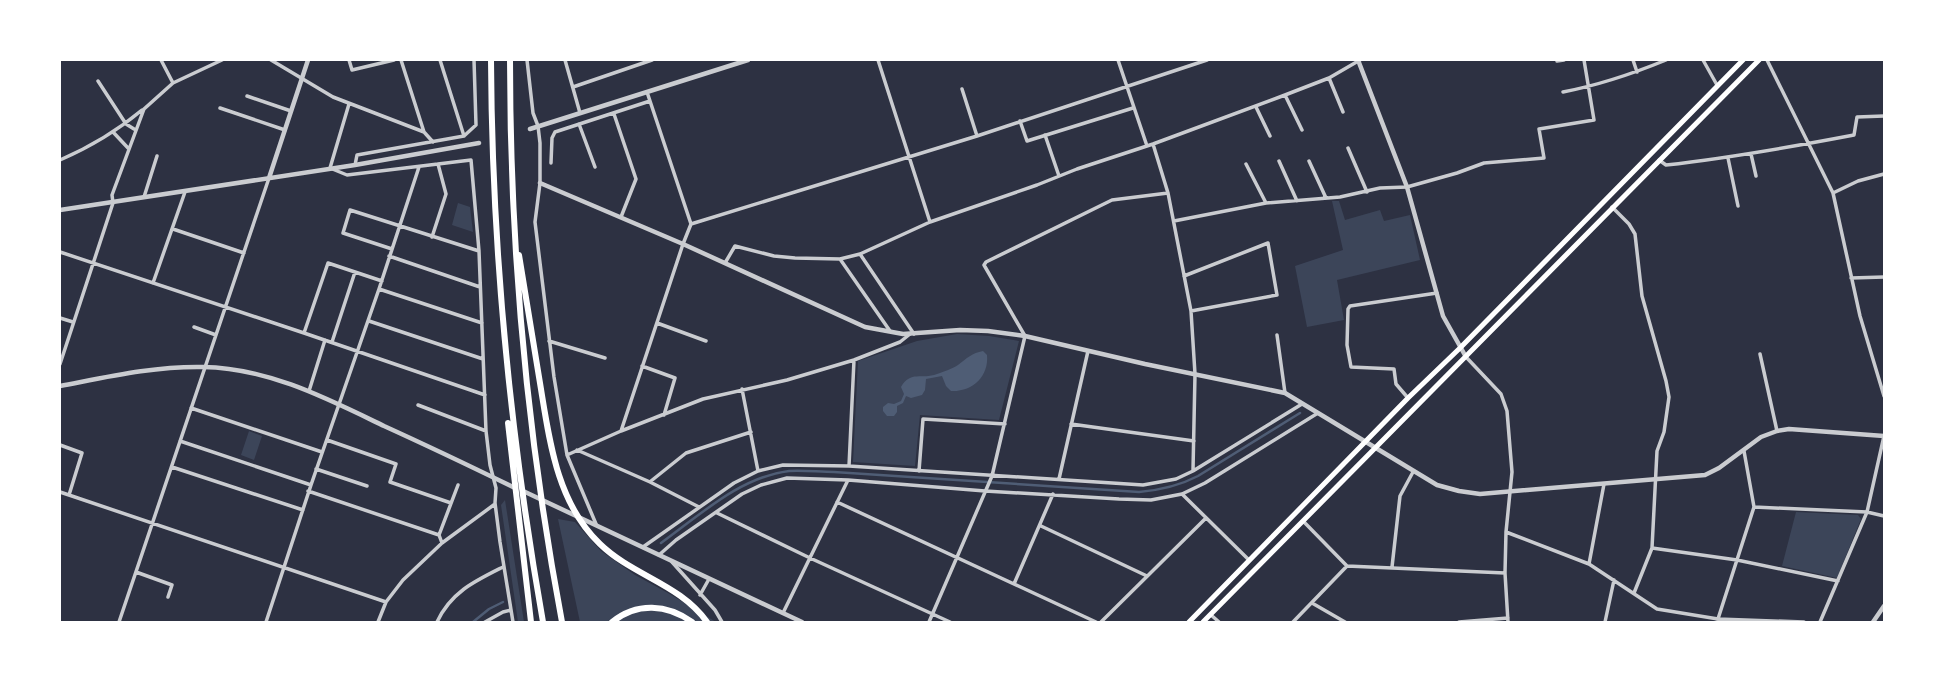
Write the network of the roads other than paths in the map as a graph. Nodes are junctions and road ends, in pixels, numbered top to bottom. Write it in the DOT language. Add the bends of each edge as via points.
graph roads {
  1 [pos="161,60"];
  2 [pos="222,60"];
  3 [pos="274,60"];
  4 [pos="308,60"];
  5 [pos="349,60"];
  6 [pos="394,60"];
  7 [pos="401,60"];
  8 [pos="440,60"];
  9 [pos="474,60"];
  10 [pos="491,60"];
  11 [pos="510,60"];
  12 [pos="527,60"];
  13 [pos="565,60"];
  14 [pos="652,60"];
  15 [pos="744,60"];
  16 [pos="878,60"];
  17 [pos="1118,60"];
  18 [pos="1207,60"];
  19 [pos="1359,60"];
  20 [pos="1564,60"];
  21 [pos="1585,60"];
  22 [pos="1633,60"];
  23 [pos="1666,60"];
  24 [pos="1703,60"];
  25 [pos="1743,60"];
  26 [pos="1759,60"];
  27 [pos="1767,60"];
  28 [pos="1558,61"];
  29 [pos="1637,72"];
  30 [pos="1329,78"];
  31 [pos="302,79"];
  32 [pos="98,81"];
  33 [pos="173,83"];
  34 [pos="1717,85"];
  35 [pos="1126,86"];
  36 [pos="573,87"];
  37 [pos="1589,87"];
  38 [pos="962,89"];
  39 [pos="646,92"];
  40 [pos="1563,92"];
  41 [pos="1285,95"];
  42 [pos="247,96"];
  43 [pos="650,101"];
  44 [pos="349,104"];
  45 [pos="1256,106"];
  46 [pos="220,108"];
  47 [pos="1133,108"];
  48 [pos="144,109"];
  49 [pos="291,111"];
  50 [pos="1343,112"];
  51 [pos="580,113"];
  52 [pos="614,113"];
  53 [pos="1885,116"];
  54 [pos="1020,121"];
  55 [pos="126,124"];
  56 [pos="579,124"];
  57 [pos="538,127"];
  58 [pos="135,129"];
  59 [pos="530,129"];
  60 [pos="285,130"];
  61 [pos="1303,130"];
  62 [pos="113,132"];
  63 [pos="424,132"];
  64 [pos="1045,135"];
  65 [pos="464,136"];
  66 [pos="976,136"];
  67 [pos="1270,136"];
  68 [pos="433,142"];
  69 [pos="480,143"];
  70 [pos="1153,144"];
  71 [pos="1810,144"];
  72 [pos="1147,146"];
  73 [pos="128,148"];
  74 [pos="1348,148"];
  75 [pos="1752,154"];
  76 [pos="157,156"];
  77 [pos="909,157"];
  78 [pos="1728,158"];
  79 [pos="60,160"];
  80 [pos="1659,160"];
  81 [pos="1279,161"];
  82 [pos="1309,162"];
  83 [pos="551,163"];
  84 [pos="438,164"];
  85 [pos="1246,164"];
  86 [pos="355,165"];
  87 [pos="419,167"];
  88 [pos="595,167"];
  89 [pos="330,168"];
  90 [pos="1885,174"];
  91 [pos="1059,176"];
  92 [pos="1756,176"];
  93 [pos="269,178"];
  94 [pos="540,183"];
  95 [pos="1407,187"];
  96 [pos="185,192"];
  97 [pos="1367,192"];
  98 [pos="1168,193"];
  99 [pos="1833,193"];
  100 [pos="143,198"];
  101 [pos="1326,198"];
  102 [pos="1297,201"];
  103 [pos="113,202"];
  104 [pos="1266,203"];
  105 [pos="1738,206"];
  106 [pos="1612,207"];
  107 [pos="60,211"];
  108 [pos="621,217"];
  109 [pos="513,219"];
  110 [pos="1174,221"];
  111 [pos="929,222"];
  112 [pos="691,224"];
  113 [pos="399,226"];
  114 [pos="172,229"];
  115 [pos="432,237"];
  116 [pos="683,244"];
  117 [pos="392,249"];
  118 [pos="479,251"];
  119 [pos="60,252"];
  120 [pos="244,253"];
  121 [pos="860,254"];
  122 [pos="389,257"];
  123 [pos="840,259"];
  124 [pos="93,263"];
  125 [pos="725,263"];
  126 [pos="355,272"];
  127 [pos="1184,276"];
  128 [pos="1885,277"];
  129 [pos="1851,278"];
  130 [pos="382,281"];
  131 [pos="153,284"];
  132 [pos="480,287"];
  133 [pos="379,289"];
  134 [pos="1437,293"];
  135 [pos="226,307"];
  136 [pos="1191,311"];
  137 [pos="60,318"];
  138 [pos="368,320"];
  139 [pos="73,322"];
  140 [pos="482,323"];
  141 [pos="657,323"];
  142 [pos="194,327"];
  143 [pos="304,333"];
  144 [pos="891,333"];
  145 [pos="912,334"];
  146 [pos="216,335"];
  147 [pos="1277,335"];
  148 [pos="1025,336"];
  149 [pos="326,340"];
  150 [pos="549,341"];
  151 [pos="706,341"];
  152 [pos="332,342"];
  153 [pos="504,343"];
  154 [pos="1460,348"];
  155 [pos="358,351"];
  156 [pos="1088,351"];
  157 [pos="1760,354"];
  158 [pos="1466,357"];
  159 [pos="605,358"];
  160 [pos="483,359"];
  161 [pos="854,360"];
  162 [pos="60,361"];
  163 [pos="642,366"];
  164 [pos="204,367"];
  165 [pos="1195,374"];
  166 [pos="60,386"];
  167 [pos="742,389"];
  168 [pos="309,391"];
  169 [pos="1285,393"];
  170 [pos="486,395"];
  171 [pos="1885,396"];
  172 [pos="1408,398"];
  173 [pos="338,404"];
  174 [pos="1302,404"];
  175 [pos="418,405"];
  176 [pos="191,408"];
  177 [pos="1318,413"];
  178 [pos="664,415"];
  179 [pos="1004,424"];
  180 [pos="1071,424"];
  181 [pos="486,431"];
  182 [pos="621,431"];
  183 [pos="1777,431"];
  184 [pos="751,432"];
  185 [pos="1884,436"];
  186 [pos="326,440"];
  187 [pos="180,441"];
  188 [pos="1194,441"];
  189 [pos="1364,442"];
  190 [pos="60,445"];
  191 [pos="1375,449"];
  192 [pos="577,450"];
  193 [pos="1744,451"];
  194 [pos="322,452"];
  195 [pos="567,455"];
  196 [pos="849,466"];
  197 [pos="171,467"];
  198 [pos="316,469"];
  199 [pos="758,471"];
  200 [pos="919,471"];
  201 [pos="1193,471"];
  202 [pos="1413,472"];
  203 [pos="992,476"];
  204 [pos="493,477"];
  205 [pos="1059,479"];
  206 [pos="848,480"];
  207 [pos="1656,480"];
  208 [pos="650,482"];
  209 [pos="1604,484"];
  210 [pos="310,485"];
  211 [pos="458,485"];
  212 [pos="367,486"];
  213 [pos="309,491"];
  214 [pos="985,491"];
  215 [pos="1510,491"];
  216 [pos="60,492"];
  217 [pos="1053,494"];
  218 [pos="1182,494"];
  219 [pos="69,495"];
  220 [pos="519,497"];
  221 [pos="837,502"];
  222 [pos="451,503"];
  223 [pos="495,503"];
  224 [pos="699,507"];
  225 [pos="1754,507"];
  226 [pos="303,510"];
  227 [pos="716,512"];
  228 [pos="1867,512"];
  229 [pos="1885,516"];
  230 [pos="1206,518"];
  231 [pos="1304,522"];
  232 [pos="152,523"];
  233 [pos="597,526"];
  234 [pos="1041,526"];
  235 [pos="1506,532"];
  236 [pos="439,535"];
  237 [pos="442,543"];
  238 [pos="642,547"];
  239 [pos="1652,548"];
  240 [pos="659,555"];
  241 [pos="957,557"];
  242 [pos="810,558"];
  243 [pos="1249,560"];
  244 [pos="1737,560"];
  245 [pos="671,561"];
  246 [pos="1588,564"];
  247 [pos="1347,566"];
  248 [pos="504,567"];
  249 [pos="1392,567"];
  250 [pos="284,568"];
  251 [pos="136,572"];
  252 [pos="1505,573"];
  253 [pos="1147,576"];
  254 [pos="709,579"];
  255 [pos="1614,579"];
  256 [pos="1838,581"];
  257 [pos="1014,584"];
  258 [pos="1634,593"];
  259 [pos="700,595"];
  260 [pos="168,597"];
  261 [pos="386,602"];
  262 [pos="1312,603"];
  263 [pos="1884,609"];
  264 [pos="511,610"];
  265 [pos="783,613"];
  266 [pos="933,614"];
  267 [pos="1210,615"];
  268 [pos="1508,620"];
  269 [pos="1717,621"];
  270 [pos="119,622"];
  271 [pos="266,622"];
  272 [pos="378,622"];
  273 [pos="438,622"];
  274 [pos="485,622"];
  275 [pos="513,622"];
  276 [pos="531,622"];
  277 [pos="543,622"];
  278 [pos="562,622"];
  279 [pos="612,622"];
  280 [pos="692,622"];
  281 [pos="708,622"];
  282 [pos="722,622"];
  283 [pos="802,622"];
  284 [pos="929,622"];
  285 [pos="950,622"];
  286 [pos="1098,622"];
  287 [pos="1189,622"];
  288 [pos="1203,622"];
  289 [pos="1219,622"];
  290 [pos="1293,622"];
  291 [pos="1345,622"];
  292 [pos="1459,622"];
  293 [pos="1605,622"];
  294 [pos="1804,622"];
  295 [pos="1820,622"];
  296 [pos="1873,622"];
  1 -- 33 [label="street"];
  2 -- 33 [label="street"];
  3 -- 31 [label="street"];
  4 -- 31 [label="street"];
  5 -- 6 [label="street" via="352,71"];
  7 -- 63 [label="street"];
  8 -- 65 [label="street"];
  9 -- 65 [label="street" via="476,125"];
  10 -- 153 [label="highway" via="492,162"];
  11 -- 109 [label="highway"];
  12 -- 57 [label="street"];
  13 -- 36 [label="street"];
  14 -- 36 [label="street"];
  15 -- 39 [label="street"];
  16 -- 77 [label="street"];
  17 -- 35 [label="street"];
  18 -- 35 [label="street"];
  19 -- 30 [label="street"];
  19 -- 95 [label="street"];
  20 -- 28 [label="street"];
  21 -- 37 [label="street"];
  22 -- 29 [label="street"];
  23 -- 29 [label="street"];
  24 -- 34 [label="street"];
  25 -- 34 [label="highway"];
  26 -- 80 [label="highway"];
  27 -- 71 [label="street"];
  29 -- 37 [label="street"];
  30 -- 41 [label="street"];
  30 -- 50 [label="street"];
  31 -- 44 [label="street"];
  31 -- 49 [label="street"];
  32 -- 55 [label="street"];
  33 -- 48 [label="street"];
  34 -- 154 [label="highway"];
  35 -- 47 [label="street"];
  35 -- 54 [label="street"];
  36 -- 51 [label="street"];
  37 -- 40 [label="street"];
  37 -- 95 [label="street" via="1594,120 1539,129 1544,158 1484,163"];
  38 -- 66 [label="street"];
  39 -- 43 [label="street"];
  39 -- 51 [label="street"];
  41 -- 45 [label="street"];
  41 -- 61 [label="street"];
  42 -- 49 [label="street"];
  43 -- 52 [label="street"];
  43 -- 112 [label="street"];
  44 -- 63 [label="street"];
  44 -- 89 [label="street"];
  45 -- 67 [label="street"];
  45 -- 70 [label="street"];
  46 -- 60 [label="street"];
  47 -- 64 [label="street"];
  47 -- 72 [label="street"];
  48 -- 55 [label="street"];
  48 -- 58 [label="street"];
  49 -- 60 [label="street"];
  51 -- 57 [label="street"];
  52 -- 56 [label="street"];
  52 -- 108 [label="street" via="636,179"];
  53 -- 71 [label="street" via="1857,117 1854,135"];
  54 -- 64 [label="street" via="1027,141"];
  54 -- 66 [label="street"];
  55 -- 58 [label="street"];
  55 -- 62 [label="street"];
  56 -- 83 [label="street" via="555,132"];
  56 -- 88 [label="street"];
  57 -- 59 [label="street"];
  57 -- 94 [label="street"];
  58 -- 73 [label="street"];
  60 -- 93 [label="street"];
  62 -- 73 [label="street"];
  62 -- 79 [label="street"];
  63 -- 68 [label="street"];
  64 -- 91 [label="street"];
  65 -- 68 [label="street"];
  66 -- 77 [label="street"];
  68 -- 86 [label="street" via="357,155"];
  69 -- 86 [label="street"];
  70 -- 72 [label="street"];
  70 -- 98 [label="street"];
  71 -- 75 [label="street"];
  71 -- 99 [label="street"];
  72 -- 91 [label="street"];
  73 -- 103 [label="street"];
  74 -- 97 [label="street"];
  75 -- 78 [label="street"];
  75 -- 92 [label="street"];
  76 -- 100 [label="street"];
  77 -- 111 [label="street"];
  77 -- 112 [label="street"];
  78 -- 80 [label="street" via="1666,165"];
  78 -- 105 [label="street"];
  80 -- 106 [label="highway"];
  81 -- 102 [label="street"];
  82 -- 101 [label="street"];
  84 -- 87 [label="street"];
  84 -- 115 [label="street" via="446,194"];
  84 -- 118 [label="street" via="471,160"];
  85 -- 104 [label="street"];
  86 -- 89 [label="street"];
  87 -- 89 [label="street" via="348,175"];
  87 -- 113 [label="street"];
  89 -- 93 [label="street"];
  90 -- 99 [label="street"];
  91 -- 111 [label="street"];
  93 -- 96 [label="street"];
  93 -- 120 [label="street"];
  94 -- 108 [label="street"];
  94 -- 150 [label="street" via="535,222"];
  95 -- 97 [label="street"];
  95 -- 134 [label="street"];
  96 -- 100 [label="street"];
  96 -- 114 [label="street"];
  97 -- 101 [label="street"];
  98 -- 110 [label="street"];
  98 -- 148 [label="street" via="1112,200 986,262 985,269"];
  99 -- 129 [label="street"];
  100 -- 103 [label="street"];
  101 -- 102 [label="street"];
  102 -- 104 [label="street"];
  103 -- 107 [label="street"];
  103 -- 124 [label="street"];
  104 -- 110 [label="street"];
  106 -- 158 [label="highway"];
  106 -- 207 [label="street" via="1635,234 1642,296 1669,397"];
  108 -- 116 [label="street"];
  109 -- 278 [label="highway" via="542,508"];
  109 -- 281 [label="highway" via="552,446 570,503 583,525 609,552 684,598"];
  110 -- 127 [label="street"];
  111 -- 121 [label="street"];
  112 -- 116 [label="street"];
  113 -- 115 [label="street"];
  113 -- 117 [label="street"];
  113 -- 117 [label="street" via="351,210 343,233"];
  114 -- 120 [label="street"];
  114 -- 131 [label="street"];
  115 -- 118 [label="street"];
  116 -- 125 [label="street"];
  116 -- 141 [label="street"];
  117 -- 122 [label="street"];
  118 -- 132 [label="street"];
  119 -- 124 [label="street"];
  120 -- 135 [label="street"];
  121 -- 123 [label="street"];
  121 -- 145 [label="street"];
  122 -- 130 [label="street"];
  122 -- 132 [label="street"];
  123 -- 125 [label="street" via="775,256 735,246"];
  123 -- 144 [label="street"];
  124 -- 131 [label="street"];
  124 -- 139 [label="street"];
  125 -- 144 [label="street" via="853,322"];
  126 -- 130 [label="street"];
  126 -- 143 [label="street" via="328,263"];
  126 -- 152 [label="street"];
  127 -- 136 [label="street"];
  127 -- 136 [label="street" via="1268,243 1277,295"];
  128 -- 129 [label="street"];
  129 -- 171 [label="street"];
  130 -- 133 [label="street"];
  131 -- 135 [label="street"];
  132 -- 140 [label="street"];
  133 -- 138 [label="street"];
  133 -- 140 [label="street"];
  134 -- 154 [label="street"];
  134 -- 172 [label="street" via="1348,309 1351,368 1394,369 1396,384"];
  135 -- 143 [label="street"];
  135 -- 146 [label="street"];
  136 -- 165 [label="street"];
  137 -- 139 [label="street"];
  138 -- 155 [label="street"];
  138 -- 160 [label="street"];
  139 -- 162 [label="street"];
  140 -- 160 [label="street"];
  141 -- 151 [label="street"];
  141 -- 163 [label="street"];
  142 -- 146 [label="street"];
  143 -- 149 [label="street"];
  144 -- 145 [label="street"];
  145 -- 148 [label="street" via="960,330"];
  145 -- 161 [label="street"];
  146 -- 164 [label="street"];
  147 -- 169 [label="street"];
  148 -- 156 [label="street"];
  148 -- 179 [label="street"];
  149 -- 152 [label="street"];
  149 -- 168 [label="street"];
  150 -- 159 [label="street"];
  150 -- 195 [label="street"];
  152 -- 155 [label="street"];
  153 -- 220 [label="highway"];
  153 -- 220 [label="highway" via="513,475"];
  154 -- 158 [label="street"];
  154 -- 172 [label="highway"];
  155 -- 170 [label="street"];
  155 -- 173 [label="street"];
  156 -- 165 [label="street"];
  156 -- 180 [label="street"];
  157 -- 183 [label="street"];
  158 -- 191 [label="highway"];
  158 -- 215 [label="street" via="1501,394 1507,411"];
  160 -- 170 [label="street"];
  161 -- 167 [label="street"];
  161 -- 196 [label="street"];
  163 -- 178 [label="street" via="674,378"];
  163 -- 182 [label="street"];
  164 -- 166 [label="street" via="134,371"];
  164 -- 168 [label="street" via="250,372"];
  164 -- 176 [label="street"];
  165 -- 169 [label="street"];
  165 -- 188 [label="street"];
  167 -- 178 [label="street"];
  167 -- 184 [label="street"];
  168 -- 173 [label="street"];
  169 -- 174 [label="street"];
  170 -- 181 [label="street"];
  172 -- 189 [label="highway"];
  173 -- 186 [label="street"];
  173 -- 204 [label="street"];
  174 -- 177 [label="street"];
  174 -- 201 [label="street"];
  175 -- 181 [label="street"];
  176 -- 187 [label="street"];
  176 -- 194 [label="street"];
  177 -- 189 [label="street"];
  177 -- 218 [label="street"];
  178 -- 182 [label="street"];
  179 -- 200 [label="street" via="923,419"];
  179 -- 203 [label="street"];
  180 -- 188 [label="street"];
  180 -- 205 [label="street"];
  181 -- 204 [label="street"];
  182 -- 192 [label="street"];
  183 -- 185 [label="street"];
  183 -- 193 [label="street"];
  184 -- 199 [label="street"];
  184 -- 208 [label="street" via="685,453"];
  185 -- 228 [label="street"];
  186 -- 194 [label="street"];
  186 -- 222 [label="street" via="396,464 390,482"];
  187 -- 197 [label="street"];
  187 -- 210 [label="street"];
  188 -- 201 [label="street"];
  189 -- 191 [label="street"];
  189 -- 243 [label="highway"];
  190 -- 219 [label="street" via="82,453"];
  191 -- 202 [label="street"];
  191 -- 231 [label="highway"];
  192 -- 195 [label="street"];
  192 -- 208 [label="street"];
  193 -- 207 [label="street" via="1705,475"];
  193 -- 225 [label="street"];
  194 -- 198 [label="street"];
  195 -- 233 [label="street"];
  196 -- 199 [label="street" via="783,465"];
  196 -- 200 [label="street"];
  197 -- 226 [label="street"];
  197 -- 232 [label="street"];
  198 -- 210 [label="street"];
  198 -- 212 [label="street"];
  199 -- 224 [label="street"];
  200 -- 203 [label="street"];
  201 -- 205 [label="street" via="1143,485"];
  202 -- 215 [label="street" via="1459,491"];
  202 -- 249 [label="street" via="1400,496"];
  203 -- 205 [label="street"];
  203 -- 214 [label="street"];
  204 -- 223 [label="street"];
  204 -- 233 [label="street"];
  206 -- 214 [label="street"];
  206 -- 221 [label="street"];
  206 -- 227 [label="street" via="787,478 742,494"];
  207 -- 209 [label="street"];
  207 -- 239 [label="street"];
  208 -- 224 [label="street"];
  209 -- 215 [label="street"];
  209 -- 246 [label="street"];
  210 -- 213 [label="street"];
  211 -- 222 [label="street"];
  213 -- 226 [label="street"];
  213 -- 236 [label="street"];
  214 -- 217 [label="street"];
  214 -- 241 [label="street"];
  215 -- 235 [label="street"];
  216 -- 219 [label="street"];
  217 -- 218 [label="street" via="1151,500"];
  217 -- 234 [label="street"];
  218 -- 230 [label="street"];
  219 -- 232 [label="street"];
  220 -- 276 [label="highway"];
  220 -- 277 [label="highway"];
  221 -- 241 [label="street"];
  221 -- 242 [label="street"];
  222 -- 236 [label="street"];
  223 -- 237 [label="street"];
  223 -- 248 [label="street"];
  224 -- 238 [label="street"];
  225 -- 228 [label="street"];
  225 -- 244 [label="street"];
  226 -- 250 [label="street"];
  227 -- 240 [label="street"];
  227 -- 242 [label="street"];
  228 -- 229 [label="street"];
  228 -- 256 [label="street"];
  230 -- 243 [label="street"];
  230 -- 253 [label="street"];
  231 -- 247 [label="street"];
  231 -- 267 [label="highway"];
  232 -- 250 [label="street"];
  232 -- 251 [label="street"];
  233 -- 238 [label="street"];
  234 -- 253 [label="street"];
  234 -- 257 [label="street"];
  235 -- 246 [label="street"];
  235 -- 252 [label="street"];
  236 -- 237 [label="street"];
  237 -- 261 [label="street"];
  238 -- 240 [label="street"];
  239 -- 244 [label="street"];
  239 -- 258 [label="street"];
  240 -- 245 [label="street"];
  241 -- 257 [label="street"];
  241 -- 266 [label="street"];
  242 -- 265 [label="street"];
  242 -- 266 [label="street"];
  243 -- 287 [label="highway"];
  244 -- 256 [label="street"];
  244 -- 269 [label="street"];
  245 -- 254 [label="street"];
  245 -- 259 [label="street"];
  246 -- 255 [label="street"];
  247 -- 249 [label="street"];
  247 -- 262 [label="street"];
  248 -- 264 [label="street"];
  248 -- 273 [label="street" via="460,590"];
  249 -- 252 [label="street"];
  250 -- 261 [label="street"];
  250 -- 271 [label="street"];
  251 -- 260 [label="street" via="172,585"];
  251 -- 270 [label="street"];
  252 -- 268 [label="street"];
  253 -- 286 [label="street"];
  254 -- 259 [label="street"];
  254 -- 265 [label="street"];
  255 -- 258 [label="street"];
  255 -- 293 [label="street"];
  256 -- 295 [label="street"];
  257 -- 286 [label="street"];
  258 -- 269 [label="street" via="1657,609"];
  259 -- 282 [label="street"];
  261 -- 272 [label="street"];
  262 -- 290 [label="street"];
  262 -- 291 [label="street"];
  263 -- 296 [label="street"];
  264 -- 274 [label="street"];
  264 -- 275 [label="street"];
  265 -- 283 [label="street"];
  266 -- 284 [label="street"];
  266 -- 285 [label="street"];
  267 -- 288 [label="highway"];
  267 -- 289 [label="street"];
  268 -- 292 [label="street"];
  269 -- 294 [label="street"];
  279 -- 280 [label="highway" via="628,611 648,607 668,609"];
}
